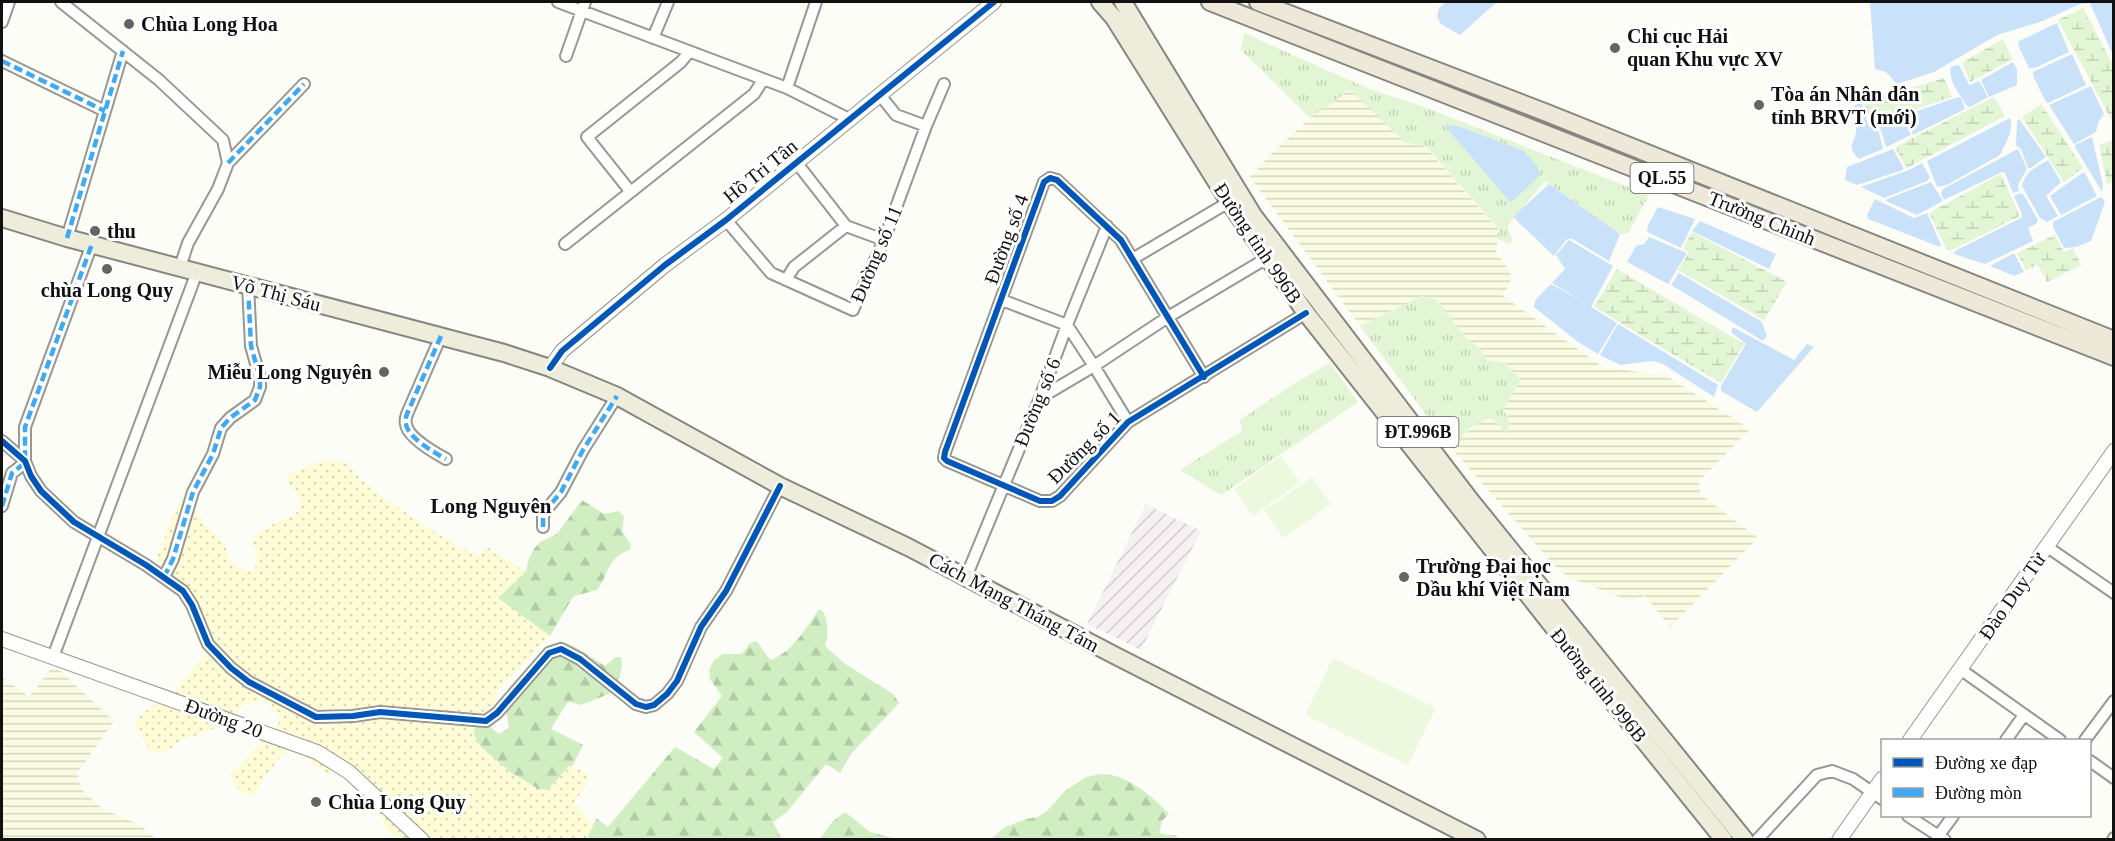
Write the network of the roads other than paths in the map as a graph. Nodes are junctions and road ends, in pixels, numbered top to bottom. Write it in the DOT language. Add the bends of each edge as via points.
graph roads {
  1 [pos="9,2"];
  2 [pos="61,2"];
  3 [pos="558,2"];
  4 [pos="668,2"];
  5 [pos="816,2"];
  6 [pos="994,2"];
  7 [pos="1100,2"];
  8 [pos="1124,2"];
  9 [pos="1134,2"];
  10 [pos="1210,2"];
  11 [pos="1258,2"];
  12 [pos="583,6"];
  13 [pos="1133,20"];
  14 [pos="2,22"];
  15 [pos="653,38"];
  16 [pos="123,51"];
  17 [pos="689,51"];
  18 [pos="566,56"];
  19 [pos="2,61"];
  20 [pos="763,80"];
  21 [pos="304,84"];
  22 [pos="944,84"];
  23 [pos="787,88"];
  24 [pos="880,95"];
  25 [pos="105,111"];
  26 [pos="849,119"];
  27 [pos="926,126"];
  28 [pos="796,162"];
  29 [pos="228,163"];
  30 [pos="630,191"];
  31 [pos="1229,202"];
  32 [pos="2,218"];
  33 [pos="726,220"];
  34 [pos="846,226"];
  35 [pos="1107,226"];
  36 [pos="67,238"];
  37 [pos="884,240"];
  38 [pos="92,244"];
  39 [pos="565,244"];
  40 [pos="1134,258"];
  41 [pos="1267,258"];
  42 [pos="180,267"];
  43 [pos="197,272"];
  44 [pos="786,280"];
  45 [pos="248,285"];
  46 [pos="1002,300"];
  47 [pos="1306,313"];
  48 [pos="1168,317"];
  49 [pos="1066,325"];
  50 [pos="441,336"];
  51 [pos="2114,340"];
  52 [pos="2114,357"];
  53 [pos="1094,366"];
  54 [pos="550,368"];
  55 [pos="1204,377"];
  56 [pos="617,396"];
  57 [pos="1040,399"];
  58 [pos="1128,422"];
  59 [pos="2,441"];
  60 [pos="2114,451"];
  61 [pos="446,459"];
  62 [pos="25,461"];
  63 [pos="7,473"];
  64 [pos="1003,485"];
  65 [pos="780,486"];
  66 [pos="1465,504"];
  67 [pos="2,506"];
  68 [pos="543,527"];
  69 [pos="98,538"];
  70 [pos="2046,546"];
  71 [pos="164,577"];
  72 [pos="966,577"];
  73 [pos="2113,593"];
  74 [pos="2,639"];
  75 [pos="53,657"];
  76 [pos="1960,669"];
  77 [pos="2114,701"];
  78 [pos="2024,715"];
  79 [pos="1911,739"];
  80 [pos="2007,739"];
  81 [pos="2057,739"];
  82 [pos="2086,739"];
  83 [pos="2091,762"];
  84 [pos="2114,778"];
  85 [pos="1878,796"];
  86 [pos="1910,817"];
  87 [pos="1952,817"];
  88 [pos="1942,837"];
  89 [pos="422,840"];
  90 [pos="1477,840"];
  91 [pos="1724,840"];
  92 [pos="1745,840"];
  93 [pos="1757,840"];
  94 [pos="1839,840"];
  1 -- 14 [label="street"];
  2 -- 16 [label="street"];
  3 -- 12 [label="street"];
  4 -- 15 [label="street"];
  5 -- 23 [label="street"];
  6 -- 24 [label="street, Hồ Tri Tân"];
  7 -- 31 [label="main road, Đường tỉnh 996B / ĐT.996B" via="1114,18"];
  8 -- 13 [label="main road, Đường tỉnh 996B / ĐT.996B"];
  9 -- 13 [label="main road"];
  10 -- 52 [label="highway, Trường Chinh / QL.55"];
  11 -- 51 [label="highway, Trường Chinh / QL.55"];
  12 -- 15 [label="street"];
  12 -- 18 [label="street"];
  13 -- 66 [label="main road, Đường tỉnh 996B / ĐT.996B" via="1253,215"];
  15 -- 17 [label="street"];
  16 -- 25 [label="street"];
  16 -- 29 [label="street" via="223,140"];
  17 -- 20 [label="street"];
  17 -- 30 [label="street" via="681,62 587,137"];
  19 -- 25 [label="street"];
  20 -- 23 [label="street"];
  20 -- 30 [label="street" via="754,94"];
  21 -- 29 [label="street"];
  22 -- 27 [label="street, Đường số 11"];
  23 -- 26 [label="street"];
  24 -- 26 [label="street, Hồ Tri Tân"];
  24 -- 27 [label="street" via="896,115"];
  25 -- 36 [label="street"];
  26 -- 28 [label="street, Hồ Tri Tân"];
  27 -- 37 [label="street, Đường số 11"];
  28 -- 33 [label="street, Hồ Tri Tân"];
  28 -- 34 [label="street"];
  29 -- 42 [label="street"];
  30 -- 39 [label="street"];
  31 -- 40 [label="street"];
  31 -- 41 [label="main road, Đường tỉnh 996B / ĐT.996B"];
  32 -- 36 [label="main road, Võ Thị Sáu"];
  33 -- 44 [label="street, Đường số 11" via="771,273"];
  33 -- 54 [label="street, Hồ Tri Tân" via="639,286 562,351"];
  34 -- 37 [label="street"];
  34 -- 44 [label="street" via="794,267"];
  35 -- 40 [label="street, Đường số 4"];
  35 -- 46 [label="street, Đường số 4" via="1057,180 1050,178 1044,182"];
  35 -- 49 [label="street, Đường số 6"];
  36 -- 38 [label="main road, Võ Thị Sáu"];
  37 -- 44 [label="street, Đường số 11" via="853,310"];
  38 -- 42 [label="main road, Võ Thị Sáu"];
  38 -- 62 [label="street" via="25,427"];
  40 -- 48 [label="street, Đường số 4"];
  41 -- 47 [label="main road, Đường tỉnh 996B / ĐT.996B"];
  41 -- 48 [label="street"];
  42 -- 43 [label="main road, Võ Thị Sáu"];
  43 -- 45 [label="main road, Võ Thị Sáu"];
  43 -- 69 [label="street"];
  45 -- 50 [label="main road, Võ Thị Sáu"];
  45 -- 71 [label="street" via="251,346 260,378 258,395 221,428 213,454 193,492"];
  46 -- 49 [label="street"];
  46 -- 64 [label="street, Đường số 4" via="944,458"];
  47 -- 55 [label="street, Đường số 1"];
  47 -- 66 [label="main road, Đường tỉnh 996B / ĐT.996B"];
  48 -- 53 [label="street"];
  48 -- 55 [label="street, Đường số 4"];
  49 -- 53 [label="street"];
  49 -- 57 [label="street, Đường số 6"];
  50 -- 54 [label="main road, Võ Thị Sáu"];
  50 -- 61 [label="street" via="406,424 415,439"];
  53 -- 57 [label="street"];
  53 -- 58 [label="street"];
  54 -- 56 [label="main road, Cách Mạng Tháng Tám"];
  55 -- 58 [label="street, Đường số 1"];
  56 -- 65 [label="main road, Cách Mạng Tháng Tám"];
  56 -- 68 [label="street" via="561,492 546,510"];
  57 -- 64 [label="street, Đường số 6"];
  58 -- 64 [label="street, Đường số 1" via="1052,501 1040,501"];
  59 -- 62 [label="street"];
  60 -- 70 [label="street, Đào Duy Từ"];
  62 -- 63 [label="street"];
  62 -- 69 [label="street" via="41,491"];
  63 -- 67 [label="street"];
  64 -- 72 [label="street, Đường số 6"];
  65 -- 71 [label="street" via="726,591 701,627 677,681 658,703 646,707 636,704 572,653 561,649 549,653 486,721 380,712 316,717 231,668 208,644 186,594"];
  65 -- 72 [label="main road, Cách Mạng Tháng Tám"];
  66 -- 91 [label="main road, Đường tỉnh 996B / ĐT.996B"];
  66 -- 92 [label="main road, Đường tỉnh 996B / ĐT.996B"];
  69 -- 71 [label="street"];
  69 -- 75 [label="street"];
  70 -- 73 [label="street"];
  70 -- 76 [label="street, Đào Duy Từ"];
  72 -- 90 [label="main road, Cách Mạng Tháng Tám"];
  74 -- 75 [label="street, Đường 20"];
  75 -- 89 [label="street, Đường 20" via="317,752 354,776"];
  76 -- 78 [label="street"];
  76 -- 79 [label="street, Đào Duy Từ"];
  77 -- 82 [label="street"];
  78 -- 80 [label="street"];
  78 -- 81 [label="street"];
  83 -- 84 [label="street"];
  85 -- 93 [label="street" via="1832,771 1817,775"];
  85 -- 94 [label="street"];
  86 -- 88 [label="street"];
  87 -- 88 [label="street"];
}
